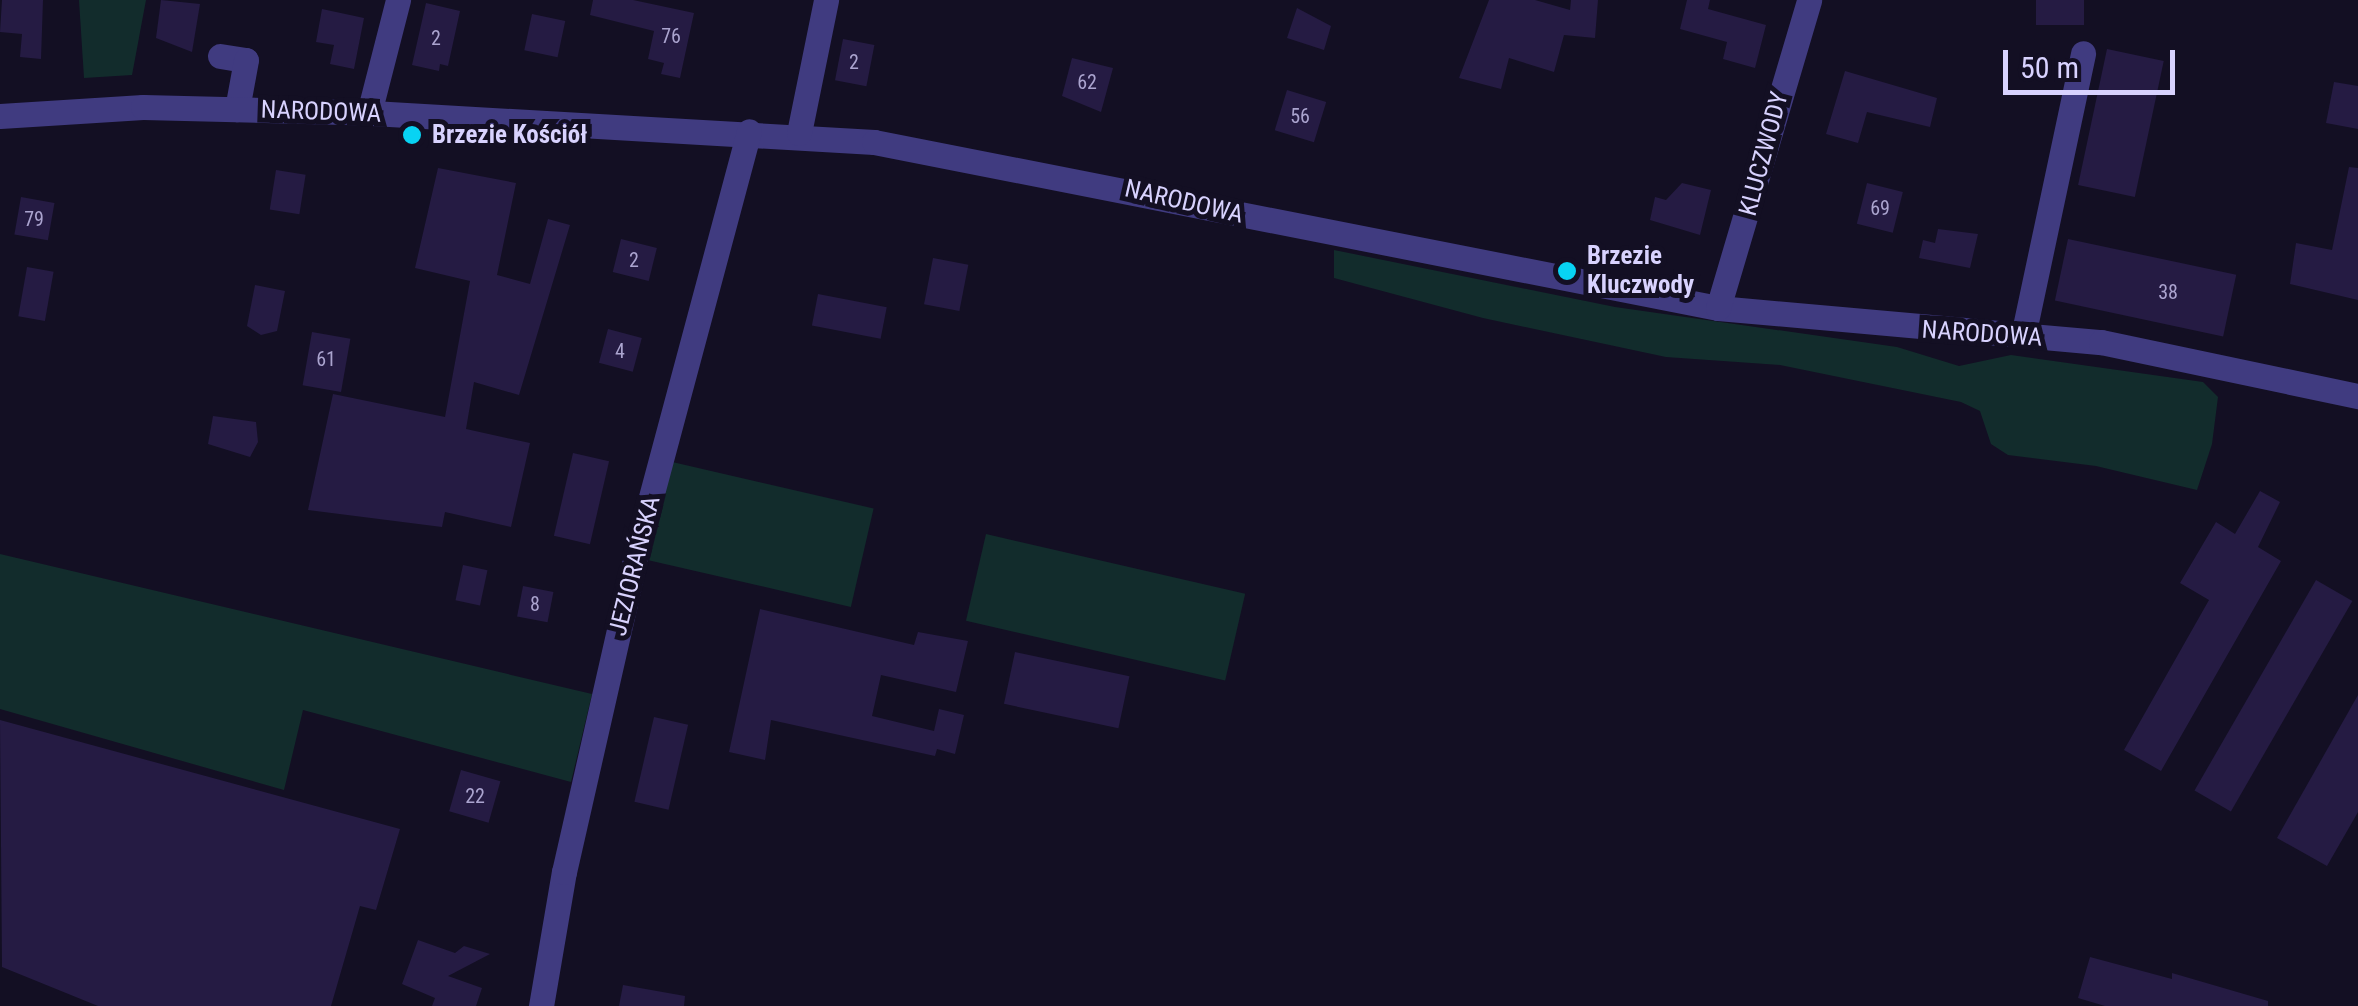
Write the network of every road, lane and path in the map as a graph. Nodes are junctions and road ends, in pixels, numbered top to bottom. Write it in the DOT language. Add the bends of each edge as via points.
graph roads {
  1 [pos="398,0"];
  2 [pos="826,0"];
  3 [pos="1809,0"];
  4 [pos="2083,53"];
  5 [pos="220,56"];
  6 [pos="237,109"];
  7 [pos="370,113"];
  8 [pos="0,116"];
  9 [pos="749,131"];
  10 [pos="799,133"];
  11 [pos="1718,308"];
  12 [pos="2022,336"];
  13 [pos="2358,396"];
  14 [pos="541,1006"];
  1 -- 7 [label="street"];
  2 -- 10 [label="street"];
  3 -- 11 [label="street, KLUCZWODY"];
  4 -- 12 [label="street"];
  5 -- 6 [label="street" via="246,60"];
  6 -- 7 [label="street, NARODOWA"];
  6 -- 8 [label="street, NARODOWA" via="81,108"];
  7 -- 9 [label="street, NARODOWA"];
  9 -- 10 [label="street, NARODOWA"];
  9 -- 14 [label="street, JEZIORAŃSKA" via="636,557"];
  10 -- 11 [label="street, NARODOWA" via="1060,174 1393,249"];
  11 -- 12 [label="street, NARODOWA"];
  12 -- 13 [label="street, NARODOWA" via="2101,342"];
}
